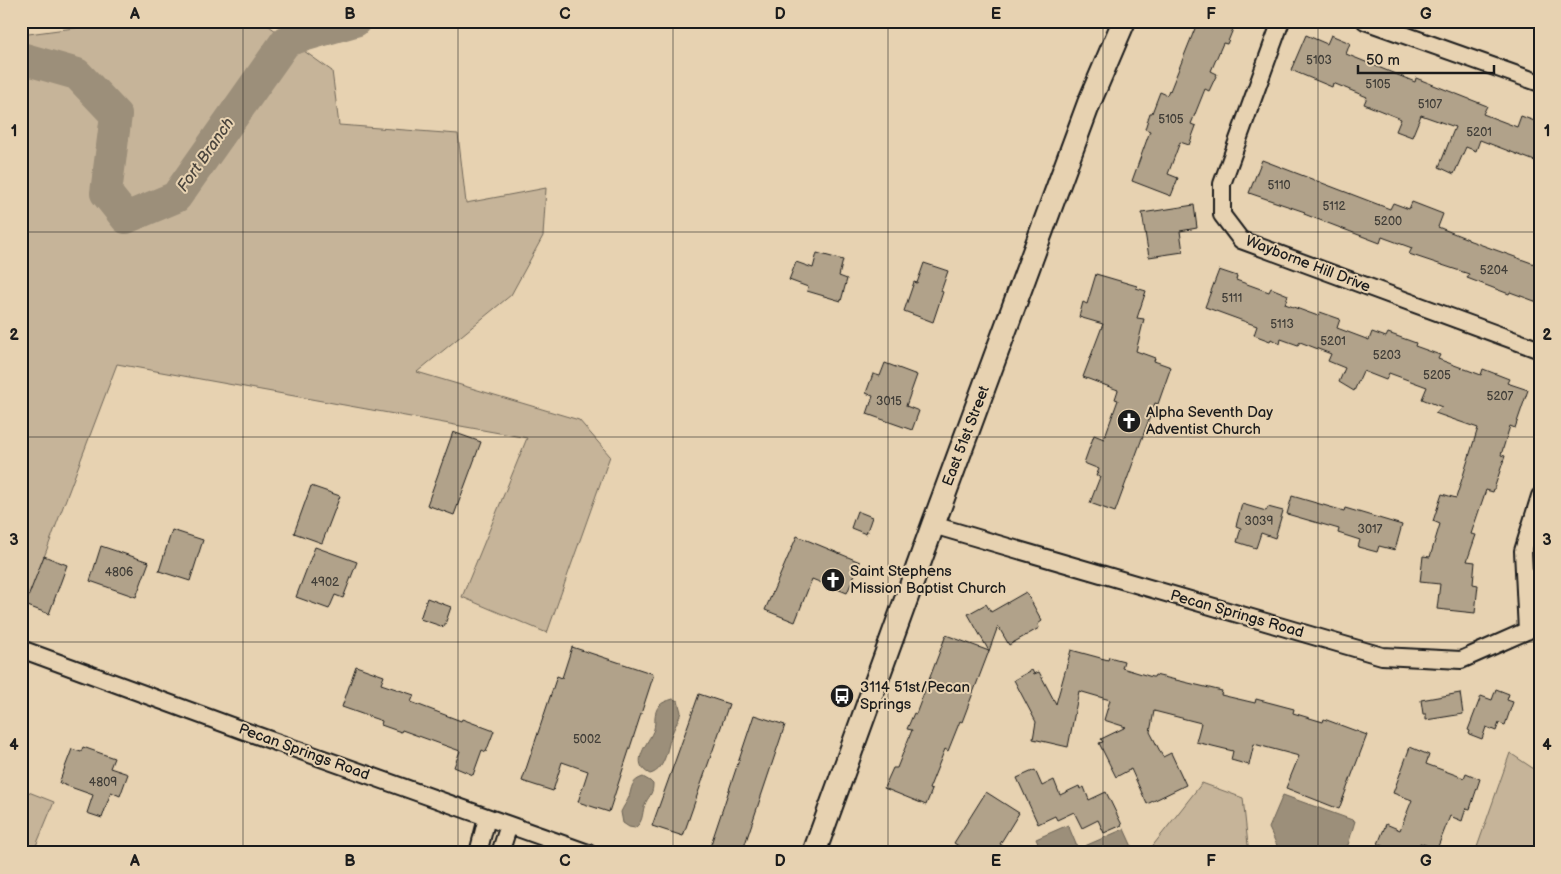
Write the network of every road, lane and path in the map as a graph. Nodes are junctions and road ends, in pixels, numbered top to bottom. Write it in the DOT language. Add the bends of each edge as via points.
graph roads {
  1 [pos="1124,21"];
  2 [pos="1281,21"];
  3 [pos="1365,21"];
  4 [pos="1540,83"];
  5 [pos="1540,350"];
  6 [pos="1540,496"];
  7 [pos="933,525"];
  8 [pos="1533,628"];
  9 [pos="21,649"];
  10 [pos="487,818"];
  11 [pos="509,825"];
  12 [pos="478,853"];
  13 [pos="500,853"];
  14 [pos="588,853"];
  15 [pos="814,853"];
  1 -- 7 [label="main road, East 51st Street" via="1089,104"];
  2 -- 5 [label="street, Wayborne Hill Drive" via="1222,184 1222,215 1241,240"];
  3 -- 4 [label="street"];
  6 -- 8 [label="street" via="1523,551"];
  7 -- 8 [label="street, Pecan Springs Road" via="1382,656 1461,660"];
  7 -- 15 [label="main road, East 51st Street"];
  9 -- 10 [label="street, Pecan Springs Road"];
  10 -- 11 [label="street, Pecan Springs Road"];
  10 -- 12 [label="street"];
  11 -- 13 [label="street"];
  11 -- 14 [label="street, Pecan Springs Road"];
}
